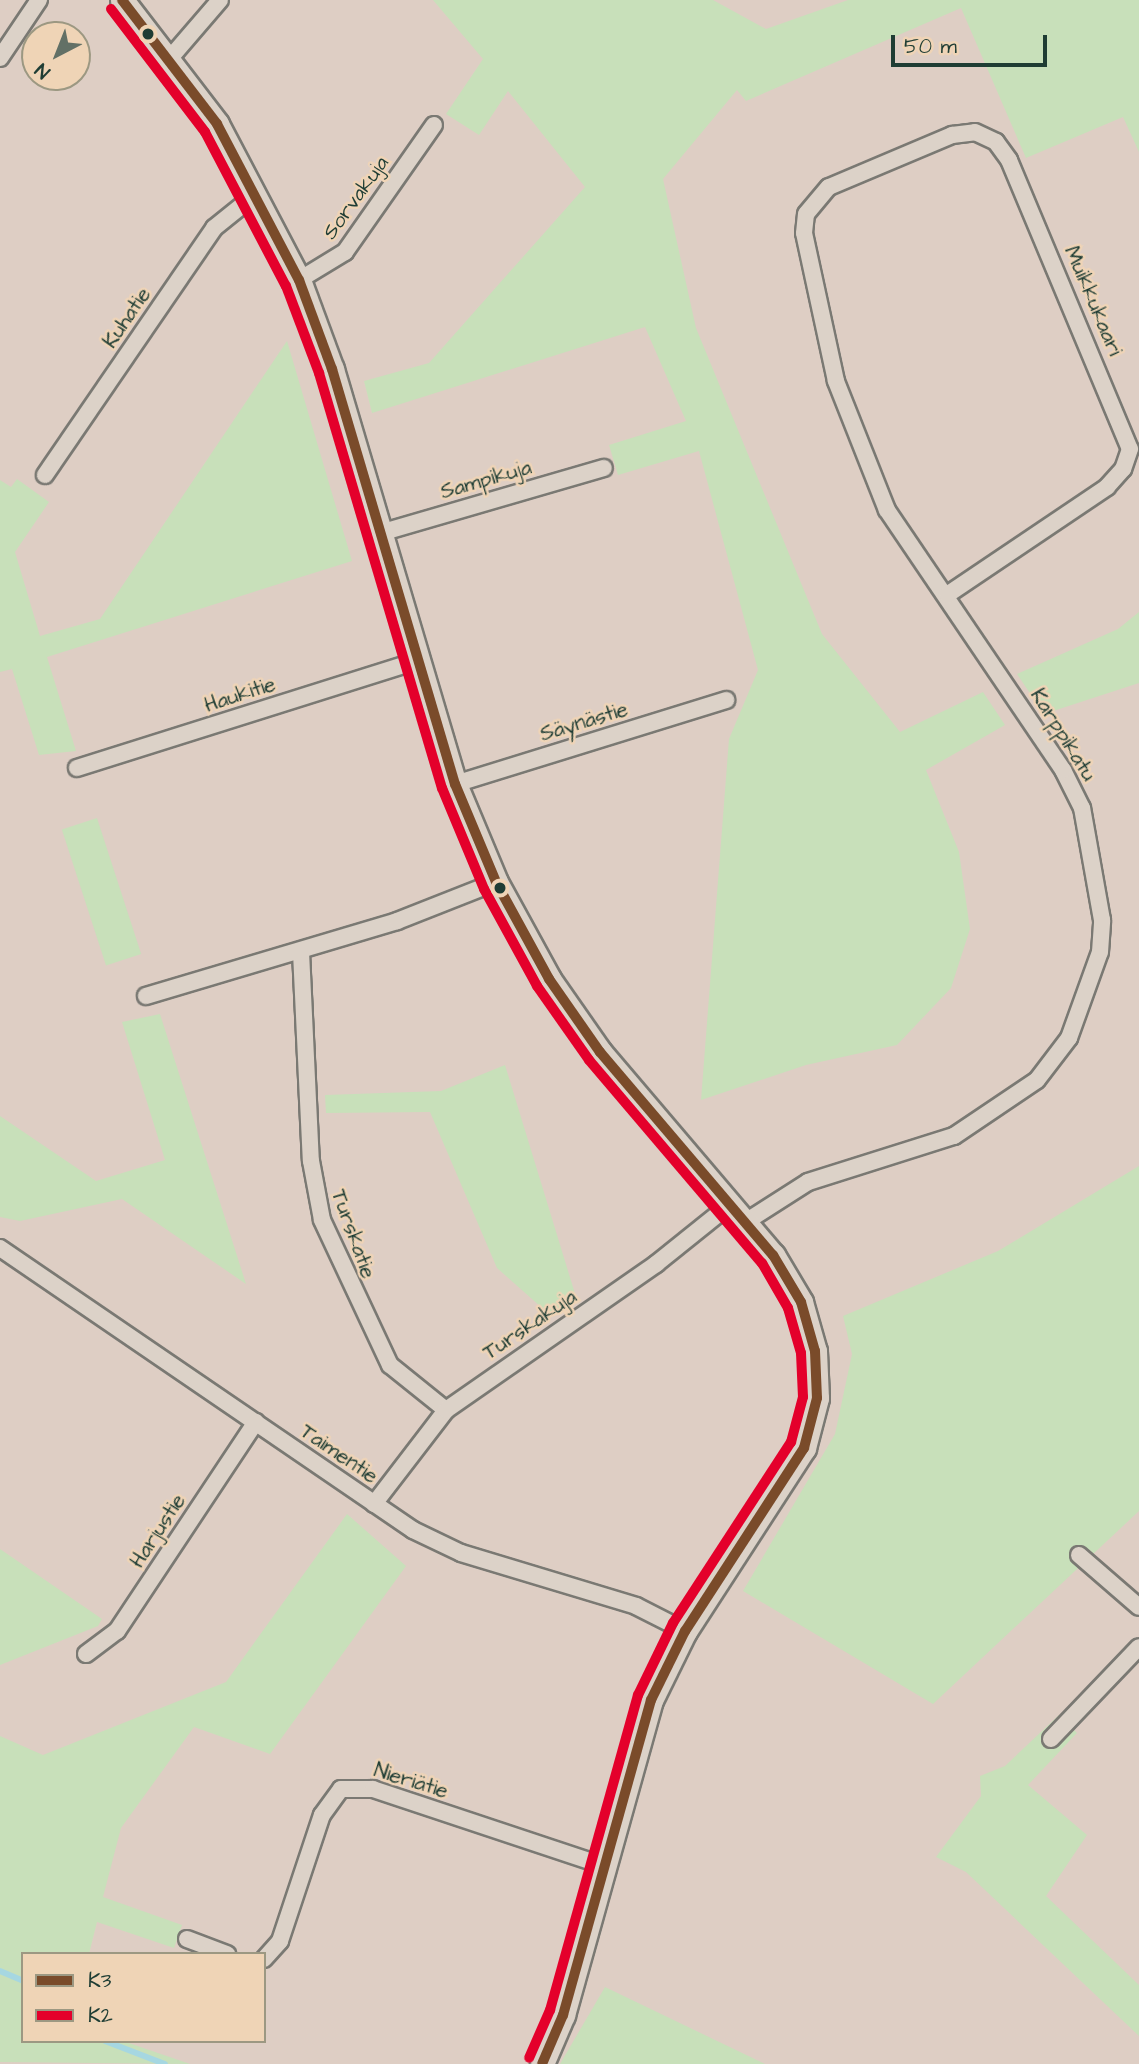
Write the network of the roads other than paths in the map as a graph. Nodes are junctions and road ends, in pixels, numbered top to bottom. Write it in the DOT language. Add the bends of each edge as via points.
graph roads {
  1 [pos="39,0"];
  2 [pos="122,0"];
  3 [pos="220,0"];
  4 [pos="171,57"];
  5 [pos="0,58"];
  6 [pos="434,125"];
  7 [pos="255,195"];
  8 [pos="812,204"];
  9 [pos="299,280"];
  10 [pos="604,468"];
  11 [pos="45,475"];
  12 [pos="380,533"];
  13 [pos="947,596"];
  14 [pos="416,661"];
  15 [pos="726,700"];
  16 [pos="77,768"];
  17 [pos="455,785"];
  18 [pos="496,882"];
  19 [pos="301,951"];
  20 [pos="146,996"];
  21 [pos="732,1203"];
  22 [pos="747,1221"];
  23 [pos="0,1248"];
  24 [pos="446,1410"];
  25 [pos="256,1422"];
  26 [pos="374,1504"];
  27 [pos="1079,1555"];
  28 [pos="1139,1607"];
  29 [pos="685,1632"];
  30 [pos="1139,1647"];
  31 [pos="86,1654"];
  32 [pos="1051,1739"];
  33 [pos="607,1867"];
  34 [pos="187,1939"];
  35 [pos="222,1952"];
  36 [pos="266,1957"];
  37 [pos="542,2064"];
  1 -- 5 [label="street"];
  2 -- 4 [label="street"];
  3 -- 4 [label="street"];
  4 -- 7 [label="street"];
  6 -- 9 [label="street, Sorvakuja" via="345,252"];
  7 -- 9 [label="street"];
  7 -- 11 [label="street, Kuhatie" via="214,228"];
  8 -- 13 [label="street, Karppikatu" via="804,233 844,406 896,528"];
  8 -- 13 [label="street, Muikkukaari" via="829,187 952,135 975,132 996,142 1129,438 1123,469 1107,487"];
  9 -- 12 [label="street"];
  10 -- 12 [label="street, Sampikuja"];
  12 -- 14 [label="street"];
  13 -- 22 [label="street, Karppikatu" via="1063,770 1082,808 1102,920 1095,967 1061,1054 1023,1091 940,1143 808,1182"];
  14 -- 16 [label="street, Haukitie"];
  14 -- 17 [label="street"];
  15 -- 17 [label="street, Säynästie"];
  17 -- 18 [label="street"];
  18 -- 19 [label="street"];
  18 -- 21 [label="street" via="549,979 600,1052"];
  19 -- 20 [label="street"];
  19 -- 24 [label="street, Turskatie" via="311,1161 322,1220 390,1365"];
  21 -- 22 [label="street"];
  21 -- 24 [label="street, Turskakuja" via="656,1264"];
  22 -- 29 [label="street" via="788,1279 810,1327 818,1373 814,1420 788,1480"];
  23 -- 25 [label="street, Taimentie"];
  24 -- 26 [label="street, Turskakuja"];
  25 -- 26 [label="street, Taimentie"];
  25 -- 31 [label="street, Harjustie" via="121,1625"];
  26 -- 29 [label="street, Taimentie" via="444,1546 636,1606"];
  27 -- 28 [label="street"];
  29 -- 33 [label="street" via="651,1700"];
  30 -- 32 [label="street"];
  33 -- 36 [label="street, Nieriätie" via="373,1789 341,1789 326,1804 281,1941"];
  33 -- 37 [label="street"];
  34 -- 35 [label="street"];
}
